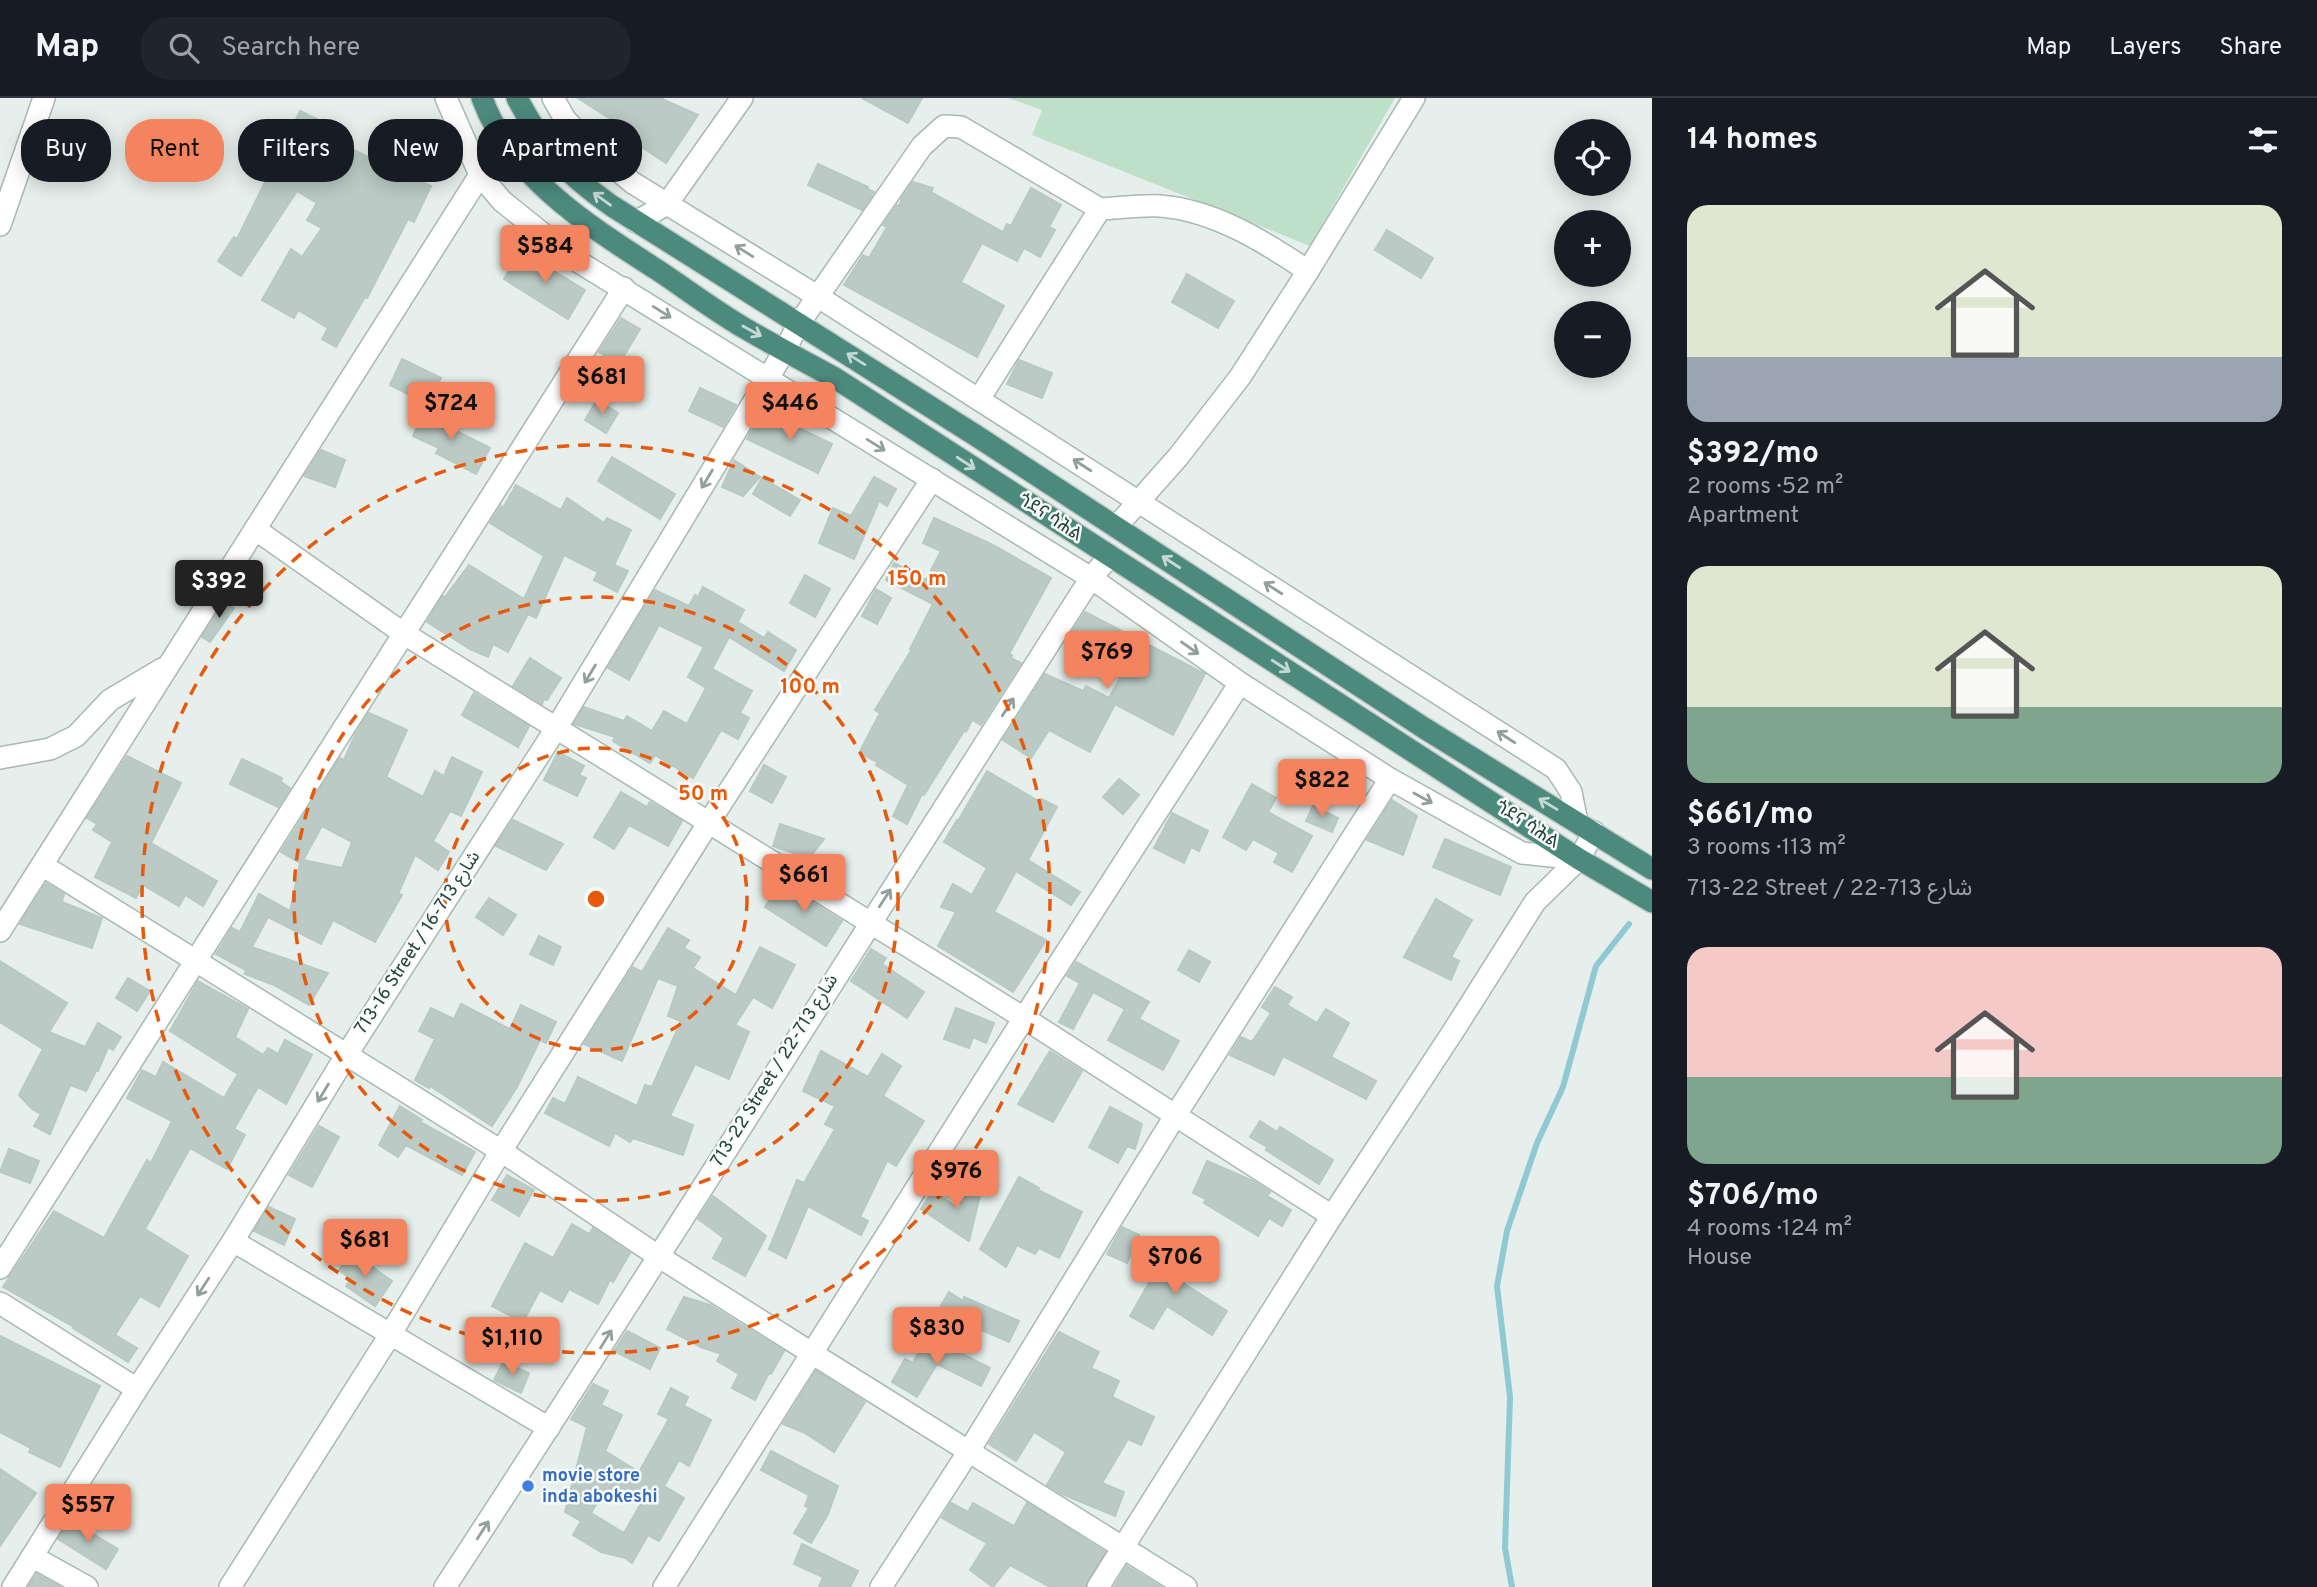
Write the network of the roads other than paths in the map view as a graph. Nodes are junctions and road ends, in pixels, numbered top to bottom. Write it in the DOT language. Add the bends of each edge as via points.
graph roads {
  1 [pos="44,98"];
  2 [pos="446,98"];
  3 [pos="482,98"];
  4 [pos="517,98"];
  5 [pos="553,98"];
  6 [pos="742,98"];
  7 [pos="1414,98"];
  8 [pos="477,168"];
  9 [pos="477,180"];
  10 [pos="486,182"];
  11 [pos="667,204"];
  12 [pos="1100,209"];
  13 [pos="636,222"];
  14 [pos="0,225"];
  15 [pos="1308,271"];
  16 [pos="624,288"];
  17 [pos="817,296"];
  18 [pos="798,325"];
  19 [pos="785,350"];
  20 [pos="768,378"];
  21 [pos="979,399"];
  22 [pos="932,479"];
  23 [pos="1137,500"];
  24 [pos="1116,527"];
  25 [pos="255,529"];
  26 [pos="1109,557"];
  27 [pos="1091,578"];
  28 [pos="403,633"];
  29 [pos="168,666"];
  30 [pos="1240,683"];
  31 [pos="557,727"];
  32 [pos="0,758"];
  33 [pos="1390,779"];
  34 [pos="709,822"];
  35 [pos="1585,827"];
  36 [pos="1579,859"];
  37 [pos="42,865"];
  38 [pos="1652,869"];
  39 [pos="1652,902"];
  40 [pos="870,922"];
  41 [pos="0,931"];
  42 [pos="196,960"];
  43 [pos="1024,1018"];
  44 [pos="346,1054"];
  45 [pos="1175,1116"];
  46 [pos="501,1151"];
  47 [pos="1332,1216"];
  48 [pos="233,1241"];
  49 [pos="658,1256"];
  50 [pos="0,1268"];
  51 [pos="0,1303"];
  52 [pos="390,1335"];
  53 [pos="813,1354"];
  54 [pos="136,1389"];
  55 [pos="550,1428"];
  56 [pos="970,1451"];
  57 [pos="1124,1548"];
  58 [pos="33,1557"];
  59 [pos="13,1587"];
  60 [pos="87,1587"];
  61 [pos="230,1587"];
  62 [pos="445,1587"];
  63 [pos="664,1587"];
  64 [pos="881,1587"];
  65 [pos="1098,1587"];
  66 [pos="1186,1587"];
  1 -- 14 [label="street"];
  2 -- 8 [label="street"];
  3 -- 19 [label="highway, ጎደና ሳሕል, one-way" via="527,169 592,229"];
  13 -- 4 [label="highway, ጎደና ሳሕል, one-way" via="579,183 550,152"];
  5 -- 11 [label="street" via="593,150"];
  6 -- 11 [label="street"];
  7 -- 15 [label="street"];
  9 -- 25 [label="street"];
  10 -- 16 [label="street" via="545,237"];
  11 -- 13 [label="street"];
  17 -- 11 [label="street, one-way"];
  12 -- 15 [label="street" via="1161,206 1203,215 1261,240"];
  12 -- 17 [label="street, 713-16 Street / شارع 713-16" via="961,127 944,126 922,146"];
  12 -- 21 [label="street"];
  13 -- 18 [label="highway, ጎደና ሳሕል"];
  15 -- 23 [label="street" via="1240,377 1178,457"];
  16 -- 20 [label="street, one-way"];
  16 -- 28 [label="street"];
  17 -- 18 [label="street, 713-16 Street / شارع 713-16"];
  17 -- 21 [label="street"];
  18 -- 19 [label="street, 713-16 Street / شارع 713-16"];
  24 -- 18 [label="highway, ጎደና ሳሕል, one-way"];
  19 -- 20 [label="street, 713-16 Street / شارع 713-16"];
  19 -- 26 [label="highway, ጎደና ሳሕል, one-way"];
  20 -- 22 [label="street, one-way"];
  20 -- 31 [label="street, 713-16 Street / شارع 713-16, one-way"];
  23 -- 21 [label="street, one-way"];
  22 -- 27 [label="street"];
  22 -- 34 [label="street"];
  23 -- 24 [label="street"];
  35 -- 23 [label="street, one-way" via="1556,769"];
  35 -- 24 [label="highway, ጎደና ሳሕል, one-way"];
  25 -- 28 [label="street"];
  25 -- 29 [label="street"];
  26 -- 27 [label="street, 713-22 Street / شارع 713-22"];
  26 -- 36 [label="highway, ጎደና ሳሕል, one-way"];
  27 -- 30 [label="street, one-way"];
  40 -- 27 [label="street, 713-22 Street / شارع 713-22, one-way"];
  28 -- 31 [label="street"];
  28 -- 42 [label="street"];
  29 -- 32 [label="street" via="110,700 76,736 50,749"];
  29 -- 37 [label="street"];
  30 -- 33 [label="street"];
  30 -- 43 [label="street"];
  31 -- 34 [label="street"];
  31 -- 44 [label="street, 713-16 Street / شارع 713-16"];
  33 -- 36 [label="street, one-way" via="1522,853"];
  33 -- 45 [label="street"];
  34 -- 40 [label="street"];
  34 -- 46 [label="street"];
  35 -- 36 [label="street"];
  35 -- 38 [label="highway, ጎደና ሳሕል"];
  36 -- 39 [label="highway, ጎደና ሳሕል"];
  36 -- 47 [label="street" via="1535,902"];
  37 -- 41 [label="street"];
  37 -- 42 [label="street"];
  40 -- 43 [label="street"];
  40 -- 49 [label="street, 713-22 Street / شارع 713-22"];
  42 -- 44 [label="street"];
  42 -- 50 [label="street"];
  43 -- 45 [label="street"];
  43 -- 53 [label="street"];
  44 -- 46 [label="street"];
  44 -- 48 [label="street, 713-16 Street / شارع 713-16, one-way"];
  45 -- 47 [label="street"];
  45 -- 56 [label="street"];
  46 -- 49 [label="street"];
  46 -- 52 [label="street"];
  47 -- 57 [label="street"];
  48 -- 52 [label="street"];
  48 -- 54 [label="street, 713-16 Street / شارع 713-16, one-way"];
  49 -- 53 [label="street"];
  55 -- 49 [label="street, 713-22 Street / شارع 713-22, one-way"];
  51 -- 54 [label="street"];
  52 -- 55 [label="street"];
  52 -- 61 [label="street"];
  53 -- 56 [label="street"];
  53 -- 63 [label="street"];
  54 -- 58 [label="street, 713-16 Street / شارع 713-16"];
  62 -- 55 [label="street, 713-22 Street / شارع 713-22, one-way"];
  56 -- 57 [label="street"];
  56 -- 64 [label="street"];
  57 -- 65 [label="street"];
  57 -- 66 [label="street"];
  58 -- 59 [label="street, 713-16 Street / شارع 713-16"];
  58 -- 60 [label="street"];
}
